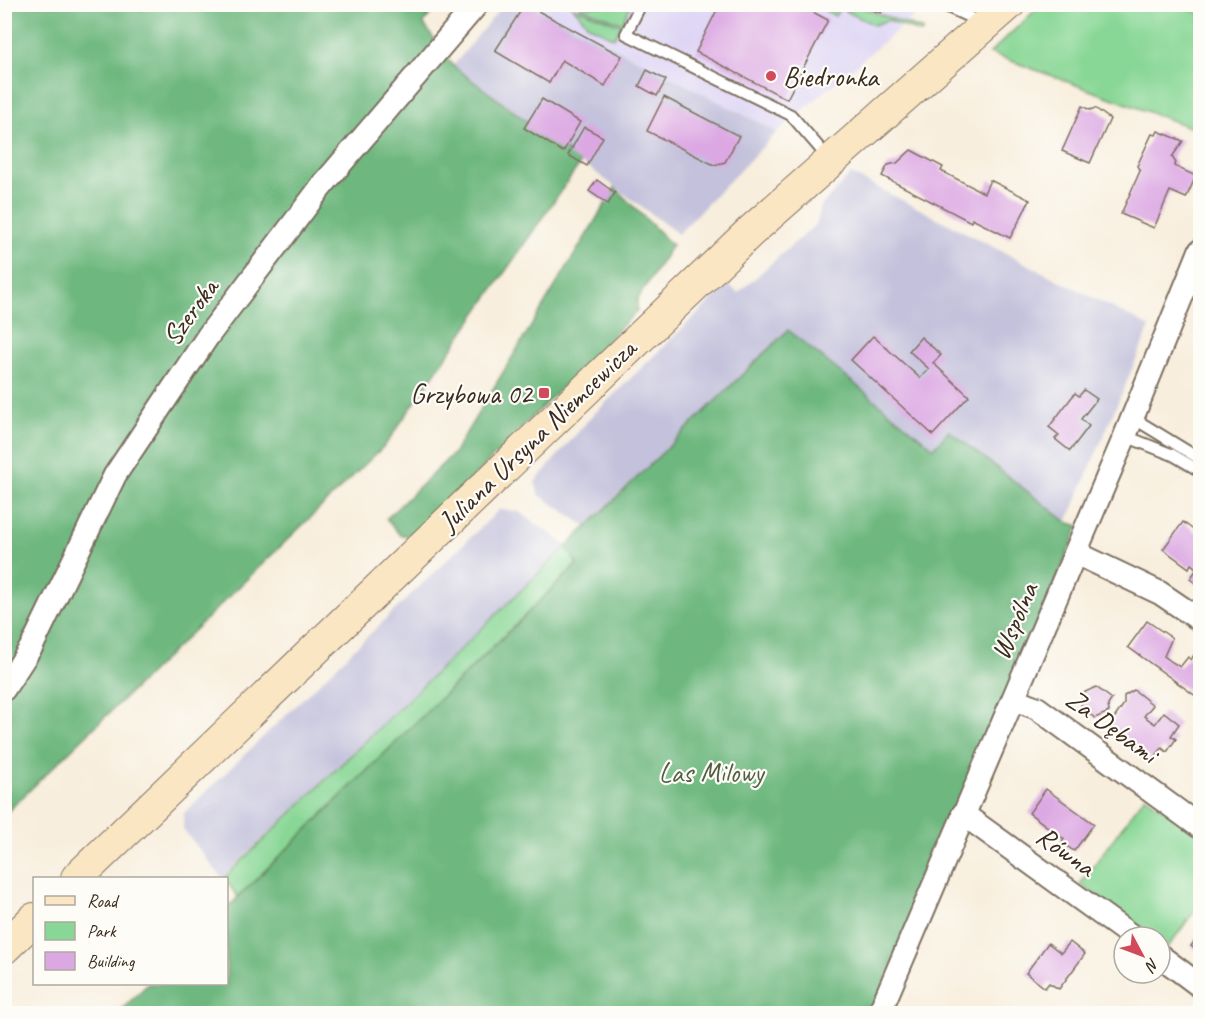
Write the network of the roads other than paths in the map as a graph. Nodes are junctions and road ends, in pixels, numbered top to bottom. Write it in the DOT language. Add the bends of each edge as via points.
graph roads {
  1 [pos="477,4"];
  2 [pos="641,4"];
  3 [pos="941,4"];
  4 [pos="1008,4"];
  5 [pos="985,25"];
  6 [pos="832,161"];
  7 [pos="1200,254"];
  8 [pos="1129,427"];
  9 [pos="1200,459"];
  10 [pos="1200,471"];
  11 [pos="1076,553"];
  12 [pos="1200,620"];
  13 [pos="4,689"];
  14 [pos="1014,699"];
  15 [pos="963,814"];
  16 [pos="1200,827"];
  17 [pos="79,877"];
  18 [pos="33,920"];
  19 [pos="1116,925"];
  20 [pos="4,948"];
  21 [pos="1172,965"];
  22 [pos="1200,986"];
  23 [pos="879,1014"];
  1 -- 13 [label="street, Szeroka" via="321,187 208,336 115,475 32,646"];
  2 -- 6 [label="lane" via="626,34 791,115"];
  3 -- 5 [label="lane"];
  4 -- 5 [label="street, Juliana Ursyna Niemcewicza"];
  5 -- 6 [label="street, Juliana Ursyna Niemcewicza"];
  6 -- 17 [label="street, Juliana Ursyna Niemcewicza" via="750,232 585,388"];
  7 -- 8 [label="street, Wspólna"];
  8 -- 9 [label="lane"];
  8 -- 10 [label="lane"];
  8 -- 11 [label="street, Wspólna"];
  11 -- 12 [label="street" via="1160,593"];
  11 -- 14 [label="street, Wspólna"];
  14 -- 15 [label="street, Wspólna"];
  14 -- 16 [label="street, Za Dębami" via="1036,708"];
  15 -- 19 [label="street, Równa"];
  15 -- 23 [label="street, Wspólna"];
  18 -- 20 [label="street"];
  21 -- 22 [label="street"];
}
